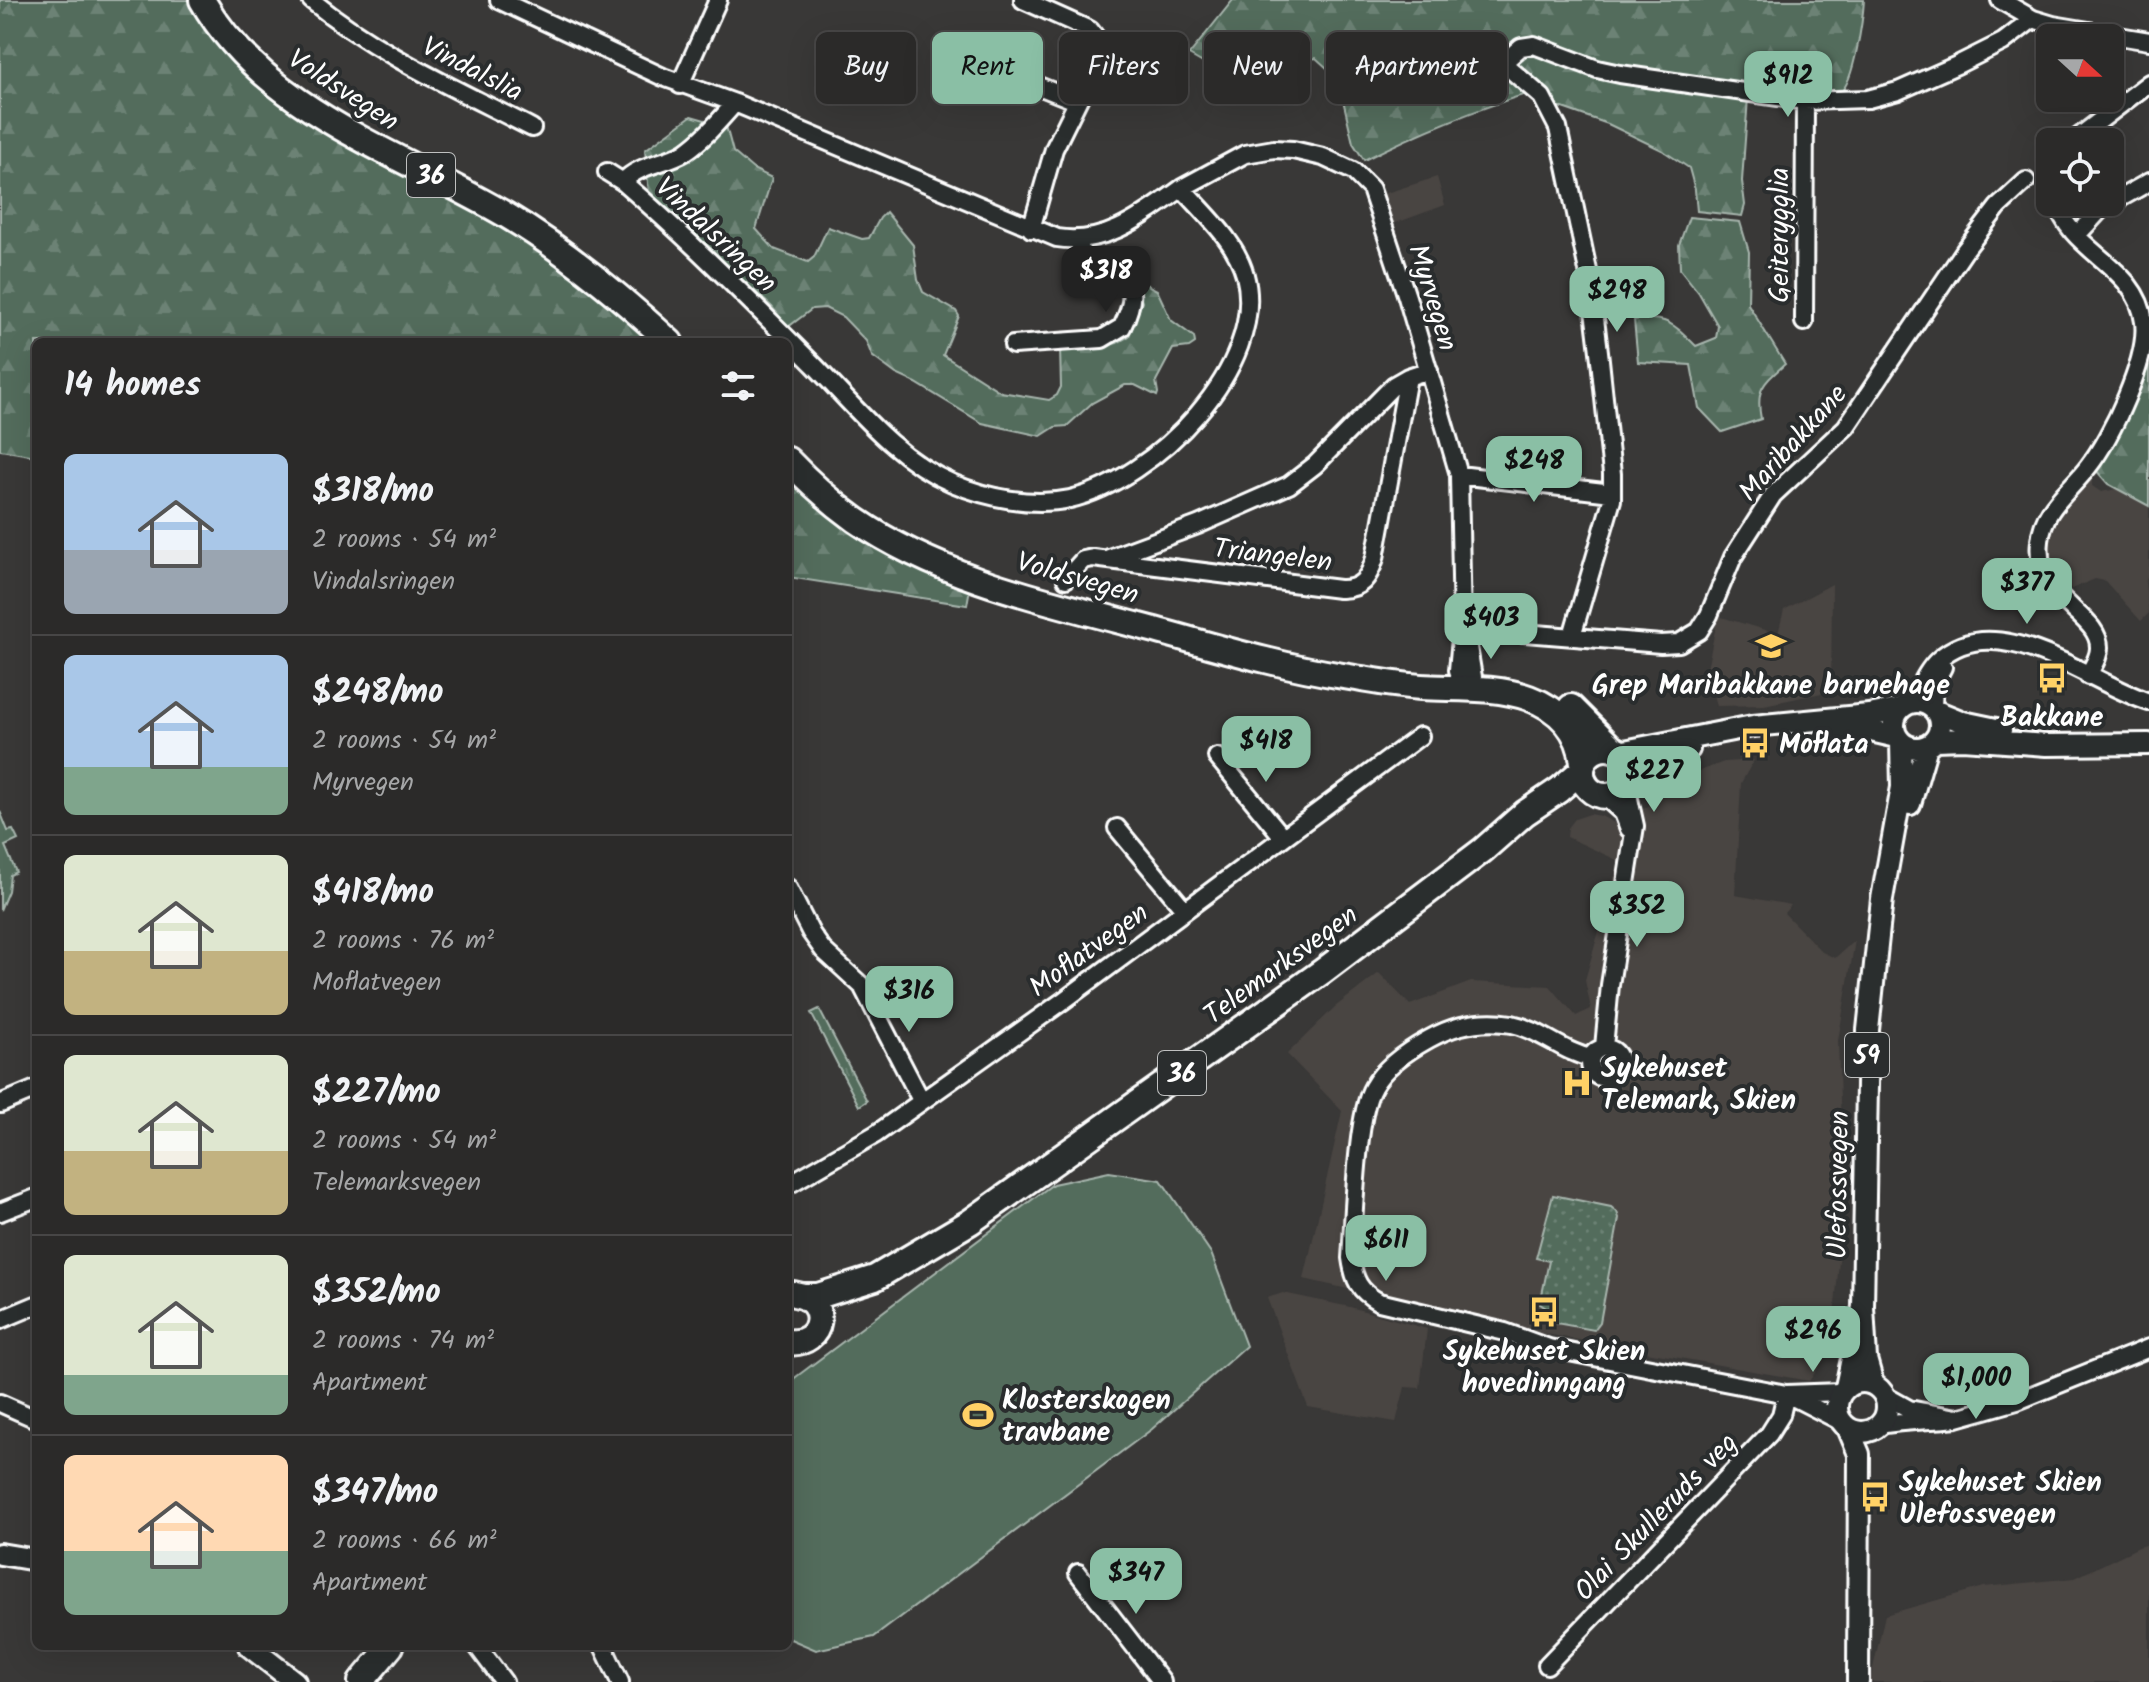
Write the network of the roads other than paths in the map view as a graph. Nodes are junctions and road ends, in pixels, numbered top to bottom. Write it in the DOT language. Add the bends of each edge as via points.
graph roads {
  1 [pos="202,0"];
  2 [pos="311,0"];
  3 [pos="499,0"];
  4 [pos="718,0"];
  5 [pos="1023,0"];
  6 [pos="2000,0"];
  7 [pos="2033,19"];
  8 [pos="1092,32"];
  9 [pos="2149,41"];
  10 [pos="2149,83"];
  11 [pos="680,85"];
  12 [pos="1805,101"];
  13 [pos="735,103"];
  14 [pos="1075,104"];
  15 [pos="532,128"];
  16 [pos="2090,128"];
  17 [pos="607,172"];
  18 [pos="2026,181"];
  19 [pos="623,182"];
  20 [pos="2149,182"];
  21 [pos="1182,188"];
  22 [pos="2062,216"];
  23 [pos="1031,229"];
  24 [pos="2077,235"];
  25 [pos="1078,241"];
  26 [pos="1804,322"];
  27 [pos="665,338"];
  28 [pos="787,338"];
  29 [pos="792,344"];
  30 [pos="1013,345"];
  31 [pos="1429,370"];
  32 [pos="1408,377"];
  33 [pos="792,464"];
  34 [pos="1459,475"];
  35 [pos="1612,493"];
  36 [pos="1108,559"];
  37 [pos="1066,579"];
  38 [pos="1462,628"];
  39 [pos="1572,636"];
  40 [pos="1960,648"];
  41 [pos="2088,676"];
  42 [pos="1466,681"];
  43 [pos="2149,702"];
  44 [pos="1906,705"];
  45 [pos="1935,709"];
  46 [pos="1420,736"];
  47 [pos="1899,740"];
  48 [pos="1931,743"];
  49 [pos="2080,744"];
  50 [pos="2149,744"];
  51 [pos="1616,750"];
  52 [pos="1217,757"];
  53 [pos="1582,767"];
  54 [pos="1615,789"];
  55 [pos="1117,828"];
  56 [pos="1282,836"];
  57 [pos="1483,850"];
  58 [pos="792,895"];
  59 [pos="1185,910"];
  60 [pos="1881,921"];
  61 [pos="32,1091"];
  62 [pos="921,1100"];
  63 [pos="0,1104"];
  64 [pos="792,1183"];
  65 [pos="32,1200"];
  66 [pos="0,1212"];
  67 [pos="870,1280"];
  68 [pos="794,1293"];
  69 [pos="32,1307"];
  70 [pos="1863,1307"];
  71 [pos="819,1318"];
  72 [pos="0,1320"];
  73 [pos="792,1343"];
  74 [pos="2149,1348"];
  75 [pos="1879,1389"];
  76 [pos="1844,1390"];
  77 [pos="1786,1394"];
  78 [pos="0,1403"];
  79 [pos="32,1417"];
  80 [pos="1957,1418"];
  81 [pos="1845,1425"];
  82 [pos="1877,1427"];
  83 [pos="1860,1520"];
  84 [pos="0,1554"];
  85 [pos="32,1559"];
  86 [pos="1078,1573"];
  87 [pos="255,1650"];
  88 [pos="388,1650"];
  89 [pos="401,1650"];
  90 [pos="480,1650"];
  91 [pos="605,1650"];
  92 [pos="275,1664"];
  93 [pos="1547,1665"];
  94 [pos="295,1682"];
  95 [pos="306,1682"];
  96 [pos="361,1682"];
  97 [pos="375,1682"];
  98 [pos="504,1682"];
  99 [pos="620,1682"];
  100 [pos="1162,1682"];
  101 [pos="1858,1682"];
  1 -- 27 [label="highway, Voldsvegen / 36" via="239,50 294,97 538,235"];
  2 -- 15 [label="street, Vindalslia" via="385,51"];
  3 -- 11 [label="street"];
  4 -- 11 [label="street"];
  5 -- 8 [label="street"];
  6 -- 7 [label="street"];
  7 -- 9 [label="street"];
  7 -- 12 [label="street" via="2003,42 1883,96"];
  10 -- 16 [label="street"];
  11 -- 13 [label="street"];
  12 -- 26 [label="street, Geiterygglia"];
  12 -- 35 [label="street" via="1608,72 1534,45 1521,47 1503,63 1542,97 1563,142 1591,285"];
  13 -- 19 [label="street, Vindalsringen" via="684,152"];
  13 -- 23 [label="street"];
  14 -- 23 [label="street" via="1054,149"];
  17 -- 19 [label="street"];
  18 -- 39 [label="street, Maribakkane" via="1965,250 1846,427 1768,502 1733,557 1699,631 1671,644"];
  19 -- 28 [label="street, Vindalsringen"];
  20 -- 24 [label="street" via="2101,209"];
  21 -- 25 [label="street" via="1125,226"];
  21 -- 29 [label="street, Vindalsringen" via="1241,262 1248,292 1240,343 1203,406 1162,451 1094,492 1051,501 1003,498 949,482 876,428"];
  21 -- 31 [label="street, Myrvegen" via="1259,151 1309,153 1353,171 1375,198"];
  22 -- 24 [label="street"];
  23 -- 25 [label="street"];
  24 -- 41 [label="street" via="2129,283 2145,329 2140,363 2104,440 2088,468 2050,510 2040,540 2043,570 2052,589 2098,639"];
  25 -- 30 [label="street" via="1083,256 1127,282 1129,307 1122,327 1102,339"];
  31 -- 32 [label="street, Triangelen"];
  31 -- 34 [label="street, Myrvegen"];
  32 -- 36 [label="street, Triangelen" via="1289,485"];
  32 -- 36 [label="street, Triangelen" via="1375,558 1359,586 1339,589"];
  33 -- 42 [label="highway, Voldsvegen" via="827,498 902,547 1057,604 1328,674 1399,685"];
  34 -- 35 [label="street"];
  34 -- 38 [label="street, Myrvegen"];
  35 -- 39 [label="street"];
  36 -- 37 [label="street, Triangelen" via="1083,560"];
  38 -- 39 [label="street, Maribakkane"];
  38 -- 42 [label="street, Myrvegen" via="1469,648"];
  40 -- 41 [label="street" via="1989,640 2017,643"];
  40 -- 44 [label="street" via="1940,658"];
  40 -- 45 [label="street" via="1934,684"];
  41 -- 43 [label="street"];
  42 -- 51 [label="highway, Voldsvegen" via="1520,684 1556,698"];
  42 -- 53 [label="highway, Voldsvegen" via="1527,697 1555,712 1579,740"];
  44 -- 45 [label="main road" via="1923,702"];
  44 -- 47 [label="main road" via="1894,720"];
  44 -- 51 [label="main road" via="1869,715 1753,726"];
  45 -- 48 [label="main road" via="1941,726"];
  45 -- 49 [label="main road" via="1963,722"];
  46 -- 56 [label="street, Moflatvegen"];
  47 -- 48 [label="main road" via="1916,748"];
  47 -- 54 [label="main road, Telemarksvegen" via="1845,729 1782,731 1664,756"];
  47 -- 60 [label="main road, Ulefossvegen / 59" via="1902,787"];
  48 -- 49 [label="main road" via="1963,739"];
  48 -- 60 [label="main road, Ulefossvegen / 59" via="1915,781"];
  49 -- 50 [label="main road"];
  51 -- 53 [label="highway, 36" via="1594,750"];
  51 -- 54 [label="highway" via="1628,762"];
  52 -- 56 [label="street"];
  53 -- 54 [label="highway" via="1588,789"];
  53 -- 57 [label="highway, Telemarksvegen / 36"];
  54 -- 57 [label="highway, Telemarksvegen / 36" via="1561,805"];
  54 -- 77 [label="street" via="1632,846 1597,1052 1571,1052 1534,1031 1480,1022 1441,1032 1386,1070 1372,1087 1363,1122 1351,1258 1354,1277 1366,1295 1379,1302 1549,1348"];
  55 -- 59 [label="street"];
  56 -- 59 [label="street, Moflatvegen"];
  57 -- 67 [label="highway, Telemarksvegen / 36" via="1009,1195"];
  58 -- 62 [label="street" via="817,942 862,986"];
  59 -- 62 [label="street, Moflatvegen"];
  60 -- 70 [label="main road, Ulefossvegen / 59" via="1868,1030"];
  61 -- 63 [label="street"];
  62 -- 64 [label="street, Moflatvegen" via="876,1134"];
  65 -- 66 [label="street"];
  67 -- 68 [label="highway, Telemarksvegen / 36" via="818,1296"];
  67 -- 71 [label="highway, Telemarksvegen / 36"];
  68 -- 71 [label="highway, Telemarksvegen / 36" via="816,1307"];
  69 -- 72 [label="street"];
  70 -- 75 [label="main road, Ulefossvegen / 59" via="1866,1359"];
  70 -- 76 [label="main road, Ulefossvegen / 59"];
  71 -- 73 [label="highway, Telemarksvegen / 36" via="813,1335"];
  74 -- 80 [label="street" via="2017,1401"];
  75 -- 76 [label="main road" via="1858,1382"];
  75 -- 80 [label="street" via="1909,1409"];
  75 -- 82 [label="main road, 59" via="1887,1409"];
  76 -- 77 [label="street"];
  76 -- 81 [label="main road, 59" via="1837,1405"];
  77 -- 81 [label="street"];
  77 -- 93 [label="street, Olai Skulleruds veg" via="1769,1434"];
  78 -- 79 [label="street"];
  80 -- 82 [label="street"];
  81 -- 82 [label="main road" via="1856,1432"];
  81 -- 83 [label="main road, 59" via="1859,1454"];
  82 -- 83 [label="main road, 59"];
  83 -- 101 [label="main road, 59"];
  84 -- 85 [label="main road"];
  86 -- 100 [label="street"];
  87 -- 92 [label="main road"];
  88 -- 96 [label="highway"];
  89 -- 97 [label="highway"];
  90 -- 98 [label="street"];
  91 -- 99 [label="street"];
  92 -- 94 [label="main road"];
  92 -- 95 [label="main road"];
}
